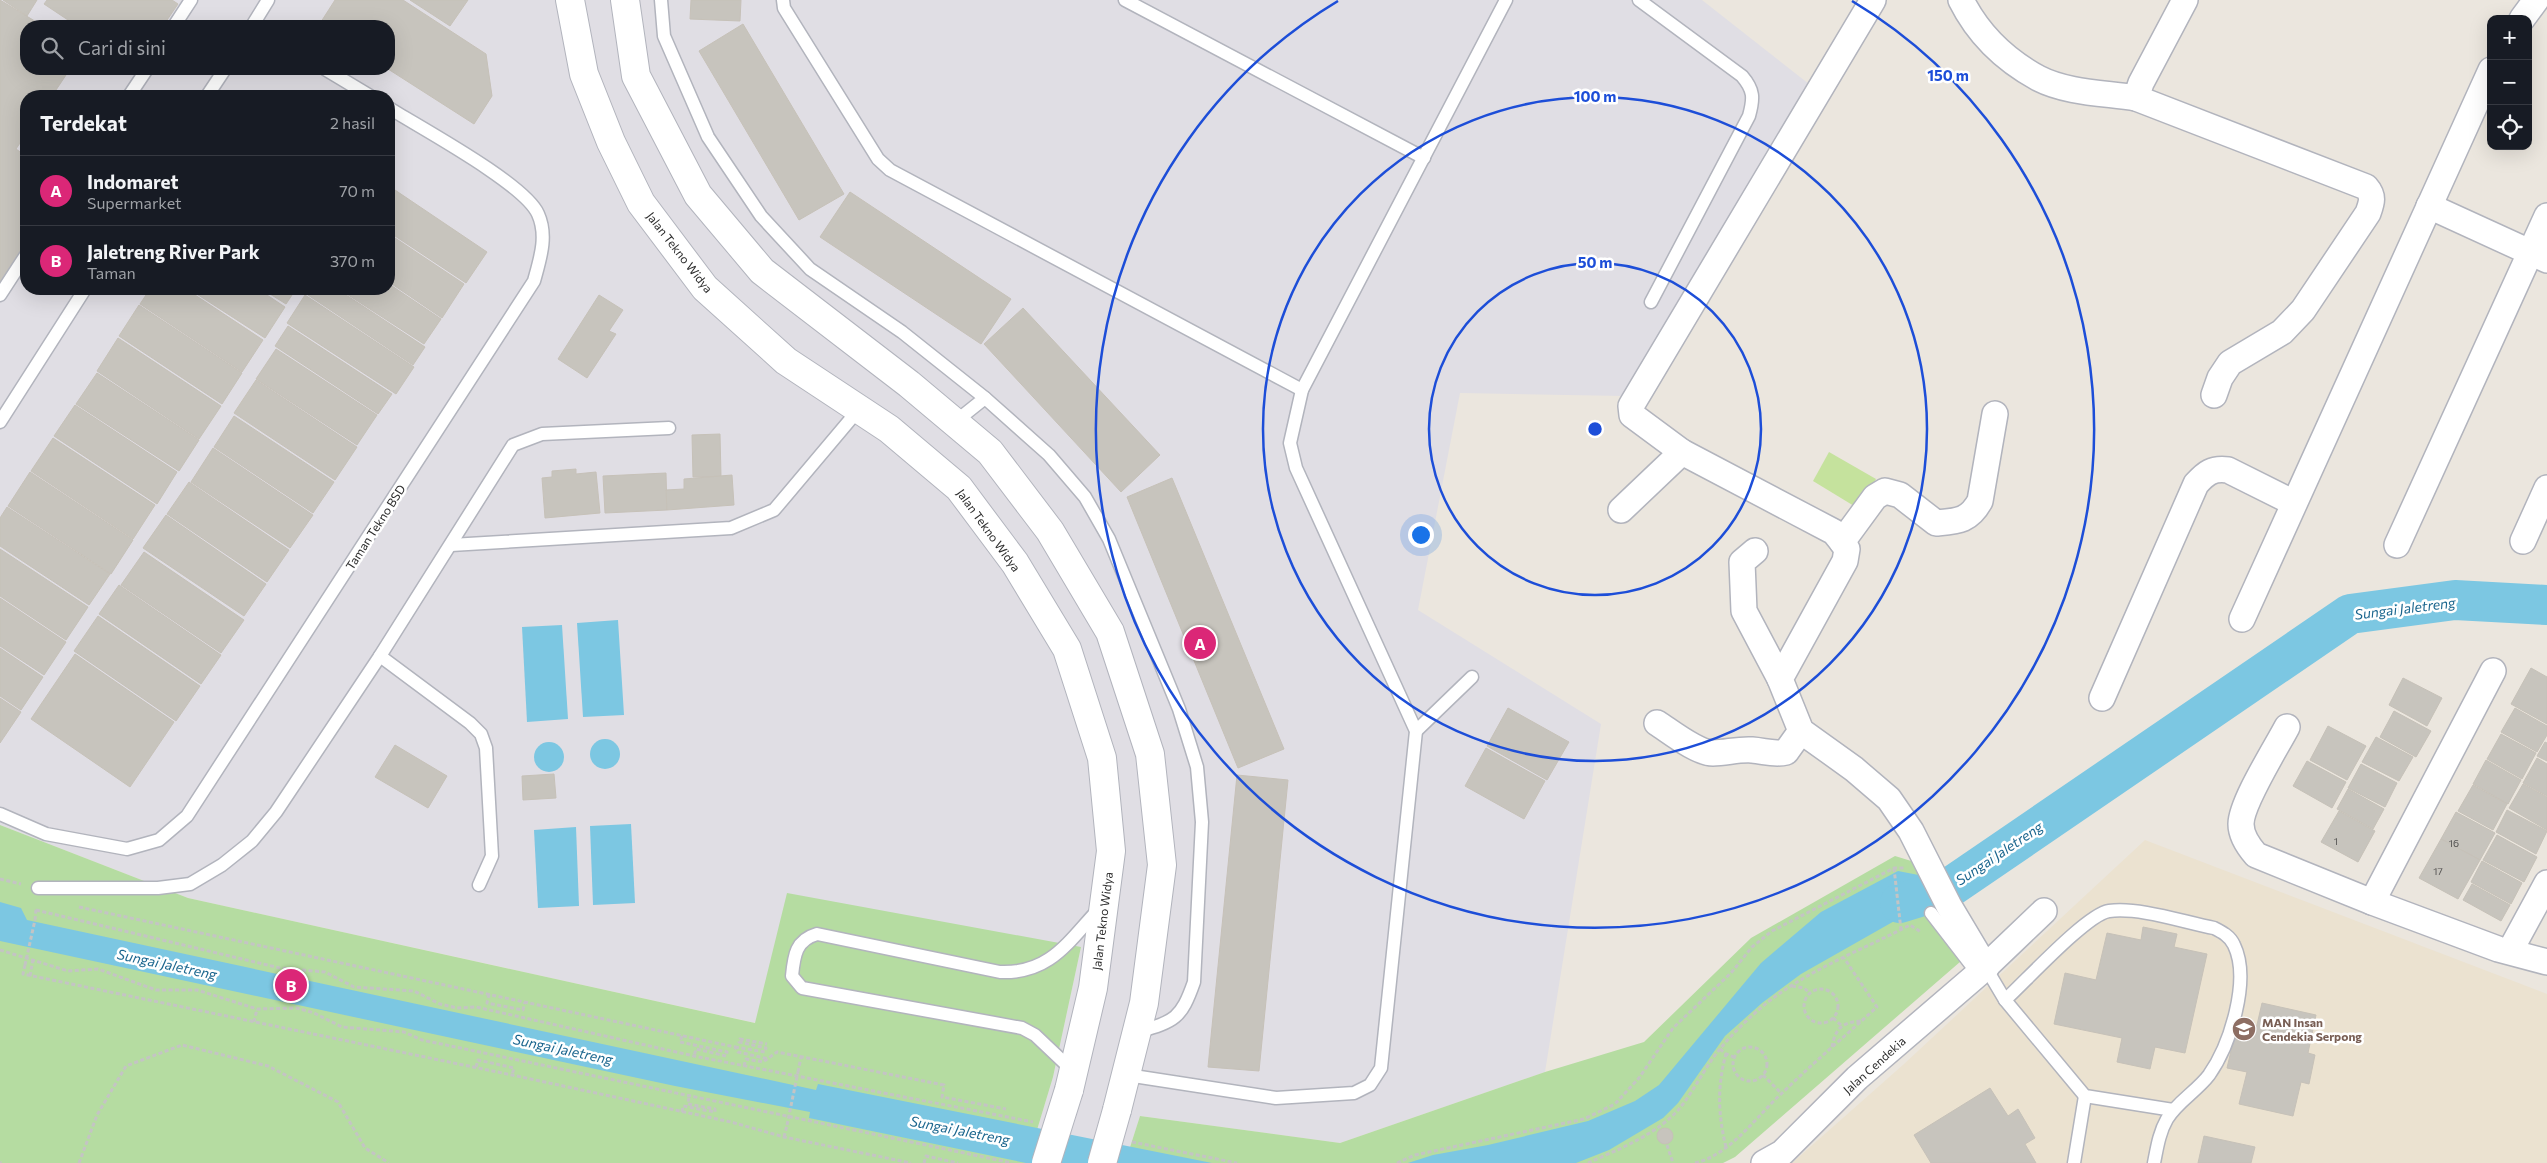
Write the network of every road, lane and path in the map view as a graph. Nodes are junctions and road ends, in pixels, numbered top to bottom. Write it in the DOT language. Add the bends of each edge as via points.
graph roads {
  1 [pos="192,0"];
  2 [pos="268,0"];
  3 [pos="570,0"];
  4 [pos="625,0"];
  5 [pos="662,0"];
  6 [pos="782,0"];
  7 [pos="1125,0"];
  8 [pos="1506,0"];
  9 [pos="1639,0"];
  10 [pos="1873,0"];
  11 [pos="1961,0"];
  12 [pos="2185,0"];
  13 [pos="2536,0"];
  14 [pos="2525,15"];
  15 [pos="178,20"];
  16 [pos="257,20"];
  17 [pos="143,75"];
  18 [pos="221,75"];
  19 [pos="335,75"];
  20 [pos="2487,79"];
  21 [pos="133,90"];
  22 [pos="211,90"];
  23 [pos="360,90"];
  24 [pos="2136,98"];
  25 [pos="395,112"];
  26 [pos="1424,158"];
  27 [pos="2429,206"];
  28 [pos="2547,216"];
  29 [pos="2539,256"];
  30 [pos="20,264"];
  31 [pos="0,295"];
  32 [pos="81,295"];
  33 [pos="1651,302"];
  34 [pos="1302,390"];
  35 [pos="2214,395"];
  36 [pos="985,398"];
  37 [pos="860,408"];
  38 [pos="1995,414"];
  39 [pos="0,422"];
  40 [pos="955,422"];
  41 [pos="669,428"];
  42 [pos="1682,452"];
  43 [pos="2547,488"];
  44 [pos="2294,503"];
  45 [pos="1621,510"];
  46 [pos="2523,541"];
  47 [pos="1842,542"];
  48 [pos="451,545"];
  49 [pos="2397,545"];
  50 [pos="1755,551"];
  51 [pos="2242,619"];
  52 [pos="380,656"];
  53 [pos="2493,671"];
  54 [pos="1472,677"];
  55 [pos="1780,679"];
  56 [pos="2102,698"];
  57 [pos="1657,723"];
  58 [pos="2287,727"];
  59 [pos="1416,731"];
  60 [pos="1801,731"];
  61 [pos="0,814"];
  62 [pos="1894,870"];
  63 [pos="1934,875"];
  64 [pos="2547,883"];
  65 [pos="479,884"];
  66 [pos="38,888"];
  67 [pos="2372,902"];
  68 [pos="1104,904"];
  69 [pos="76,906"];
  70 [pos="36,910"];
  71 [pos="2044,911"];
  72 [pos="34,920"];
  73 [pos="1901,930"];
  74 [pos="1925,936"];
  75 [pos="0,950"];
  76 [pos="2510,951"];
  77 [pos="1844,958"];
  78 [pos="33,960"];
  79 [pos="2547,962"];
  80 [pos="1982,971"];
  81 [pos="30,976"];
  82 [pos="1791,986"];
  83 [pos="1810,993"];
  84 [pos="489,994"];
  85 [pos="2005,1000"];
  86 [pos="525,1002"];
  87 [pos="506,1006"];
  88 [pos="257,1009"];
  89 [pos="504,1014"];
  90 [pos="1833,1018"];
  91 [pos="1862,1021"];
  92 [pos="254,1022"];
  93 [pos="1841,1025"];
  94 [pos="1138,1032"];
  95 [pos="682,1036"];
  96 [pos="767,1044"];
  97 [pos="735,1047"];
  98 [pos="1832,1047"];
  99 [pos="1720,1049"];
  100 [pos="1726,1054"];
  101 [pos="497,1056"];
  102 [pos="694,1056"];
  103 [pos="801,1057"];
  104 [pos="1734,1057"];
  105 [pos="769,1059"];
  106 [pos="495,1064"];
  107 [pos="744,1066"];
  108 [pos="476,1067"];
  109 [pos="512,1075"];
  110 [pos="1127,1075"];
  111 [pos="1764,1076"];
  112 [pos="1071,1081"];
  113 [pos="1781,1094"];
  114 [pos="690,1096"];
  115 [pos="2085,1096"];
  116 [pos="1006,1109"];
  117 [pos="2173,1110"];
  118 [pos="682,1112"];
  119 [pos="1036,1123"];
  120 [pos="784,1137"];
  121 [pos="1123,1140"];
  122 [pos="1668,1146"];
  123 [pos="1726,1147"];
  124 [pos="1779,1160"];
  125 [pos="79,1163"];
  126 [pos="388,1163"];
  127 [pos="911,1163"];
  128 [pos="924,1163"];
  129 [pos="958,1163"];
  130 [pos="1012,1163"];
  131 [pos="1046,1163"];
  132 [pos="1102,1163"];
  133 [pos="1237,1163"];
  134 [pos="1397,1163"];
  135 [pos="1588,1163"];
  136 [pos="1673,1163"];
  137 [pos="1695,1163"];
  138 [pos="2074,1163"];
  139 [pos="2154,1163"];
  1 -- 15 [label="lane"];
  2 -- 16 [label="lane"];
  3 -- 37 [label="main road, Jalan Tekno Widya" via="584,74 611,142 641,203 705,288 786,361"];
  4 -- 40 [label="main road" via="636,76 698,195 762,271"];
  5 -- 36 [label="lane" via="664,36 708,137 761,216 810,269 902,332"];
  6 -- 34 [label="lane" via="878,159 890,170"];
  7 -- 26 [label="lane"];
  8 -- 26 [label="lane"];
  9 -- 33 [label="lane" via="1742,76 1751,87 1754,100 1749,116"];
  10 -- 42 [label="street" via="1631,406 1632,414 1639,421"];
  11 -- 24 [label="street" via="1972,22 1995,48 2039,78 2076,90"];
  12 -- 24 [label="street"];
  13 -- 14 [label="street"];
  17 -- 21 [label="lane"];
  18 -- 22 [label="lane"];
  19 -- 23 [label="lane"];
  20 -- 27 [label="street"];
  24 -- 35 [label="street" via="2366,187 2372,193 2368,213 2303,310 2282,332 2230,363"];
  25 -- 61 [label="lane, Taman Tekno BSD" via="514,186 538,213 544,246 534,281 187,816 159,840 127,849 46,834"];
  26 -- 34 [label="lane"];
  27 -- 29 [label="street"];
  27 -- 44 [label="street"];
  28 -- 29 [label="street"];
  29 -- 49 [label="street"];
  30 -- 31 [label="lane"];
  32 -- 39 [label="lane"];
  34 -- 59 [label="lane" via="1290,443 1296,468"];
  36 -- 40 [label="lane"];
  36 -- 94 [label="lane" via="1049,455 1085,497 1104,530 1178,709 1197,767 1202,822 1194,982 1177,1017"];
  37 -- 48 [label="lane" via="774,510 731,528"];
  37 -- 68 [label="main road, Jalan Tekno Widya" via="889,428 959,488 1015,563 1067,649 1102,758 1111,851"];
  38 -- 47 [label="street" via="1980,501 1973,514 1957,521 1936,523 1900,495 1885,490 1875,497"];
  40 -- 94 [label="main road" via="990,452 1050,531 1105,623 1150,754 1162,864"];
  41 -- 48 [label="lane" via="542,434 512,445"];
  42 -- 45 [label="street"];
  42 -- 47 [label="street" via="1834,532"];
  43 -- 46 [label="street"];
  44 -- 51 [label="street"];
  44 -- 56 [label="street" via="2228,470 2216,469 2206,473 2196,484"];
  47 -- 55 [label="street" via="1847,549 1845,561"];
  48 -- 52 [label="lane"];
  50 -- 55 [label="street" via="1742,562 1744,611"];
  52 -- 65 [label="lane" via="481,734 486,748 492,856"];
  52 -- 66 [label="lane" via="276,812 252,841 222,865 190,884 158,888"];
  53 -- 67 [label="street"];
  54 -- 59 [label="lane"];
  55 -- 60 [label="street"];
  57 -- 60 [label="street" via="1699,749 1712,753 1736,749 1776,755 1786,752"];
  58 -- 67 [label="street" via="2244,809 2241,825 2247,845 2256,855"];
  59 -- 110 [label="lane" via="1381,1068 1370,1085 1354,1093 1276,1098"];
  60 -- 63 [label="street" via="1889,799 1911,831"];
  62 -- 63 [label="path" via="1897,867"];
  62 -- 73 [label="path"];
  62 -- 134 [label="path" via="1760,940 1731,973 1672,1028 1639,1078 1616,1104 1584,1119 1415,1155"];
  63 -- 80 [label="street" via="1940,910"];
  64 -- 76 [label="street"];
  67 -- 76 [label="street"];
  68 -- 112 [label="main road, Jalan Tekno Widya" via="1093,988"];
  68 -- 112 [label="lane" via="1055,956 1036,968 1019,973 1000,972 818,934 799,944 794,956 792,976 802,988 1022,1028 1035,1035"];
  69 -- 84 [label="path"];
  70 -- 89 [label="path" via="280,968 325,972 354,987 414,991 440,1004"];
  71 -- 80 [label="street, Jalan Cendekia"];
  72 -- 81 [label="path, bridge" via="23,974"];
  73 -- 74 [label="path" via="1910,925"];
  73 -- 77 [label="path"];
  75 -- 78 [label="path"];
  76 -- 79 [label="street"];
  77 -- 82 [label="path"];
  77 -- 91 [label="path" via="1877,1006"];
  78 -- 81 [label="path"];
  78 -- 88 [label="path" via="68,971 98,969 156,990 197,990"];
  80 -- 85 [label="lane"];
  80 -- 124 [label="street, Jalan Cendekia" via="1858,1078"];
  81 -- 92 [label="path"];
  82 -- 83 [label="path" via="1804,988"];
  82 -- 99 [label="path" via="1764,1006"];
  83 -- 90 [label="path" via="1826,989 1834,994 1838,1010"];
  83 -- 90 [label="path" via="1805,1000 1809,1017 1816,1022"];
  84 -- 86 [label="path"];
  84 -- 87 [label="path" via="487,1002"];
  85 -- 115 [label="lane"];
  85 -- 117 [label="lane" via="2086,924 2106,912 2125,910 2214,928 2226,934 2234,944 2238,958 2238,1002 2234,1024 2224,1050 2208,1076"];
  86 -- 87 [label="path" via="523,1010"];
  86 -- 95 [label="path"];
  87 -- 89 [label="path"];
  88 -- 92 [label="path"];
  88 -- 101 [label="path" via="297,1008 342,1027 404,1032 422,1040"];
  89 -- 102 [label="path"];
  90 -- 93 [label="path"];
  91 -- 93 [label="path"];
  91 -- 98 [label="path"];
  92 -- 108 [label="path"];
  93 -- 98 [label="path" via="1834,1034"];
  94 -- 110 [label="main road"];
  95 -- 97 [label="path"];
  95 -- 102 [label="path" via="680,1042 727,1052 726,1056 696,1049"];
  96 -- 97 [label="path" via="740,1039 739,1042 766,1048 765,1052"];
  97 -- 105 [label="path" via="738,1052"];
  98 -- 113 [label="path"];
  99 -- 100 [label="path"];
  99 -- 135 [label="path" via="1679,1109 1662,1124"];
  100 -- 104 [label="path"];
  100 -- 123 [label="path" via="1719,1096 1720,1123"];
  101 -- 106 [label="path"];
  101 -- 114 [label="path"];
  102 -- 107 [label="path"];
  103 -- 105 [label="path" via="777,1052"];
  103 -- 116 [label="path" via="944,1085 942,1097"];
  103 -- 120 [label="path, bridge"];
  104 -- 111 [label="path" via="1733,1067 1737,1076 1745,1081 1755,1081"];
  104 -- 111 [label="path" via="1740,1050 1756,1047 1767,1060"];
  105 -- 107 [label="path" via="763,1062 746,1059"];
  106 -- 108 [label="path" via="478,1060"];
  106 -- 109 [label="path" via="514,1068"];
  107 -- 119 [label="path"];
  108 -- 109 [label="path"];
  109 -- 118 [label="path"];
  110 -- 132 [label="main road, bridge"];
  111 -- 113 [label="path"];
  112 -- 131 [label="main road, Jalan Tekno Widya, bridge"];
  113 -- 123 [label="path"];
  114 -- 118 [label="path" via="688,1104 715,1109 715,1112 683,1106"];
  114 -- 130 [label="path"];
  115 -- 117 [label="lane"];
  115 -- 138 [label="lane"];
  117 -- 139 [label="lane" via="2158,1140"];
  118 -- 120 [label="path"];
  120 -- 127 [label="path"];
  121 -- 133 [label="path"];
  122 -- 136 [label="path"];
  123 -- 137 [label="path"];
  125 -- 126 [label="path" via="97,1115 126,1066 182,1045 268,1066 338,1102 365,1148"];
  128 -- 129 [label="path" via="926,1156"];
}
